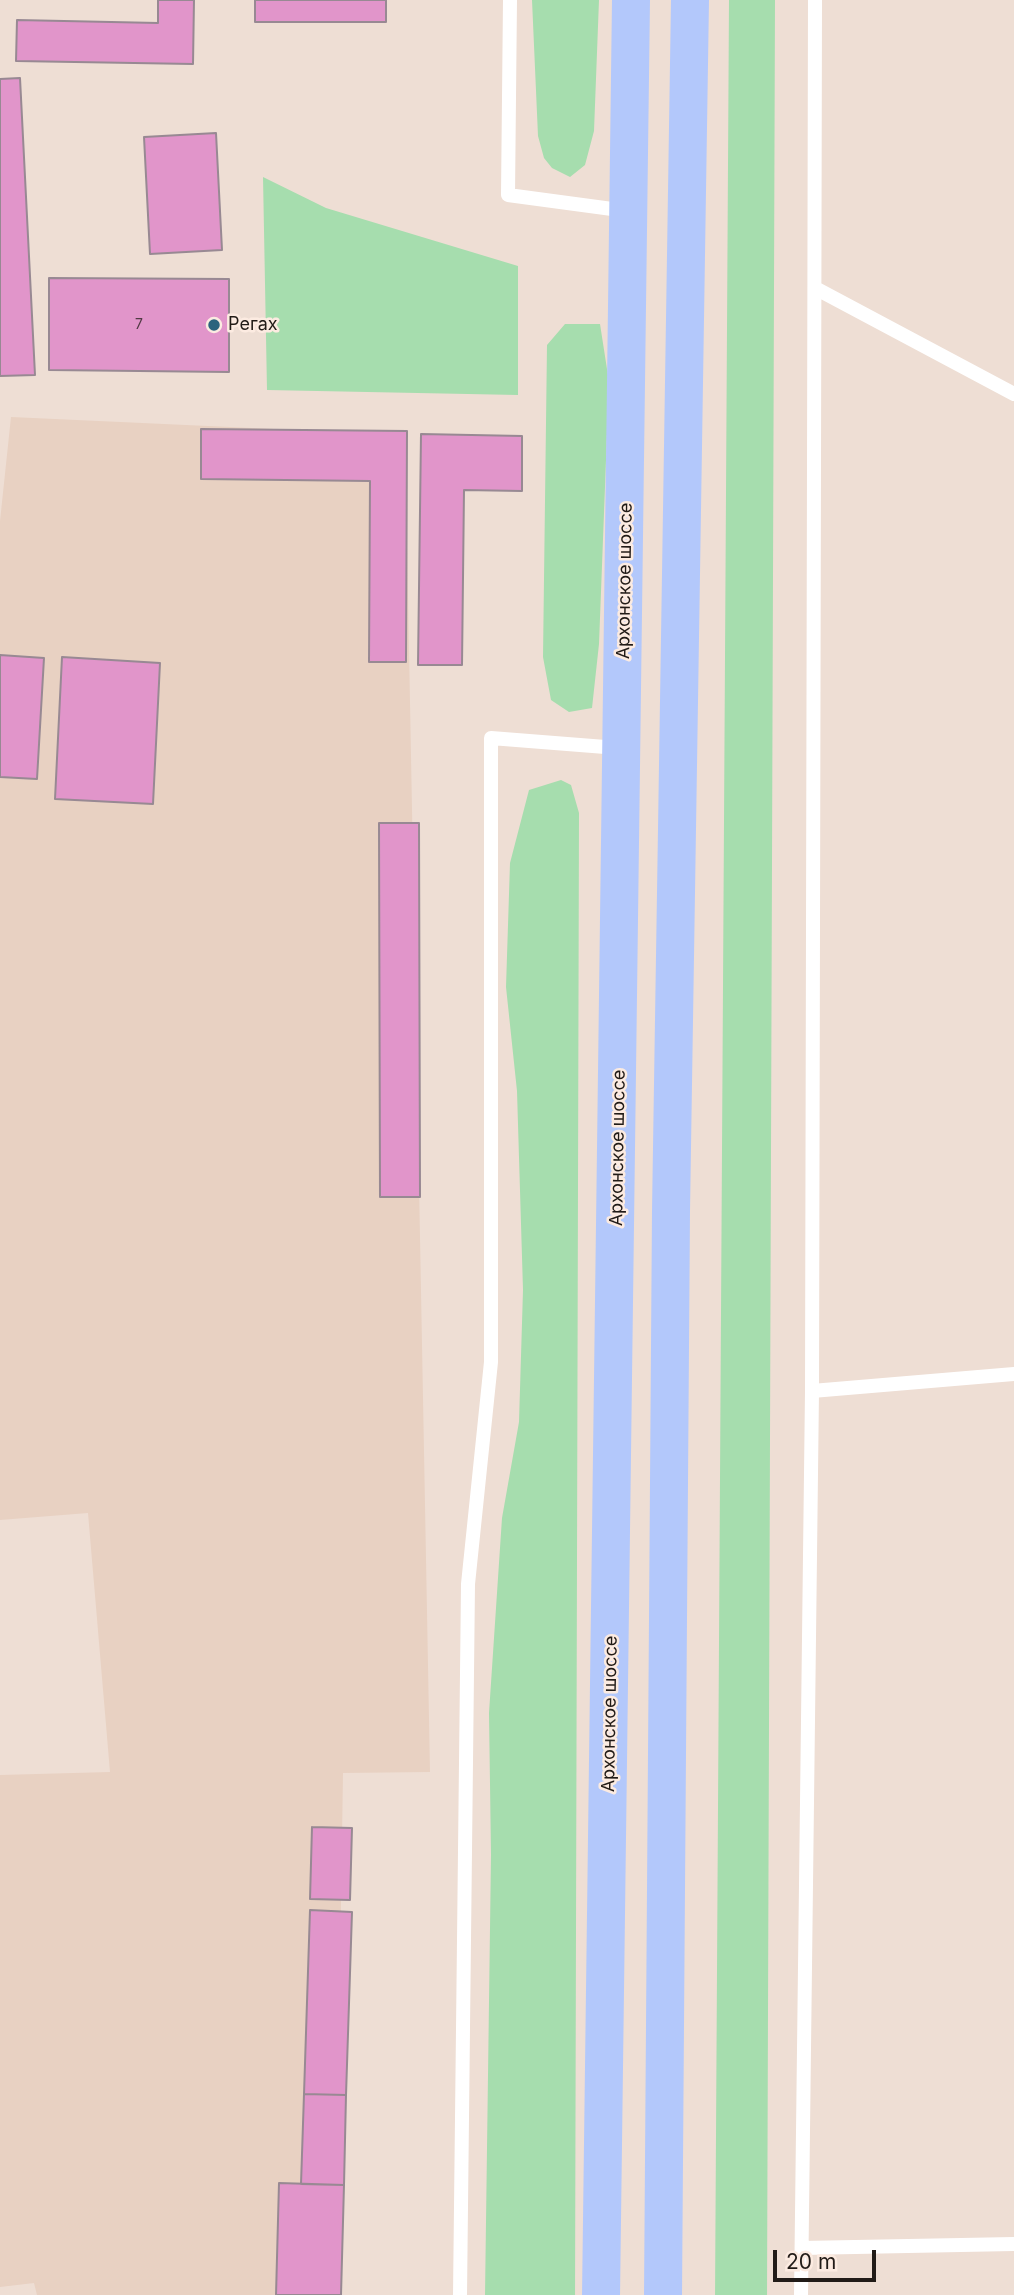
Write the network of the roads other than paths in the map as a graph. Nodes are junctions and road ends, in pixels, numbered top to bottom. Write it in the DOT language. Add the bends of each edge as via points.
graph roads {
  1 [pos="510,0"];
  2 [pos="631,0"];
  3 [pos="690,0"];
  4 [pos="815,0"];
  5 [pos="629,211"];
  6 [pos="815,288"];
  7 [pos="1014,394"];
  8 [pos="623,748"];
  9 [pos="1014,1374"];
  10 [pos="812,1391"];
  11 [pos="1014,2244"];
  12 [pos="802,2248"];
  13 [pos="460,2295"];
  14 [pos="601,2295"];
  15 [pos="663,2295"];
  16 [pos="801,2295"];
  1 -- 5 [label="lane" via="508,195"];
  2 -- 5 [label="highway, Архонское шоссе"];
  3 -- 15 [label="highway" via="671,1225"];
  4 -- 6 [label="lane"];
  5 -- 8 [label="highway, Архонское шоссе"];
  6 -- 7 [label="lane"];
  6 -- 10 [label="lane"];
  8 -- 13 [label="lane" via="491,738 491,1362 468,1584"];
  8 -- 14 [label="highway, Архонское шоссе"];
  9 -- 10 [label="lane"];
  10 -- 12 [label="lane"];
  11 -- 12 [label="lane"];
  12 -- 16 [label="lane"];
}
